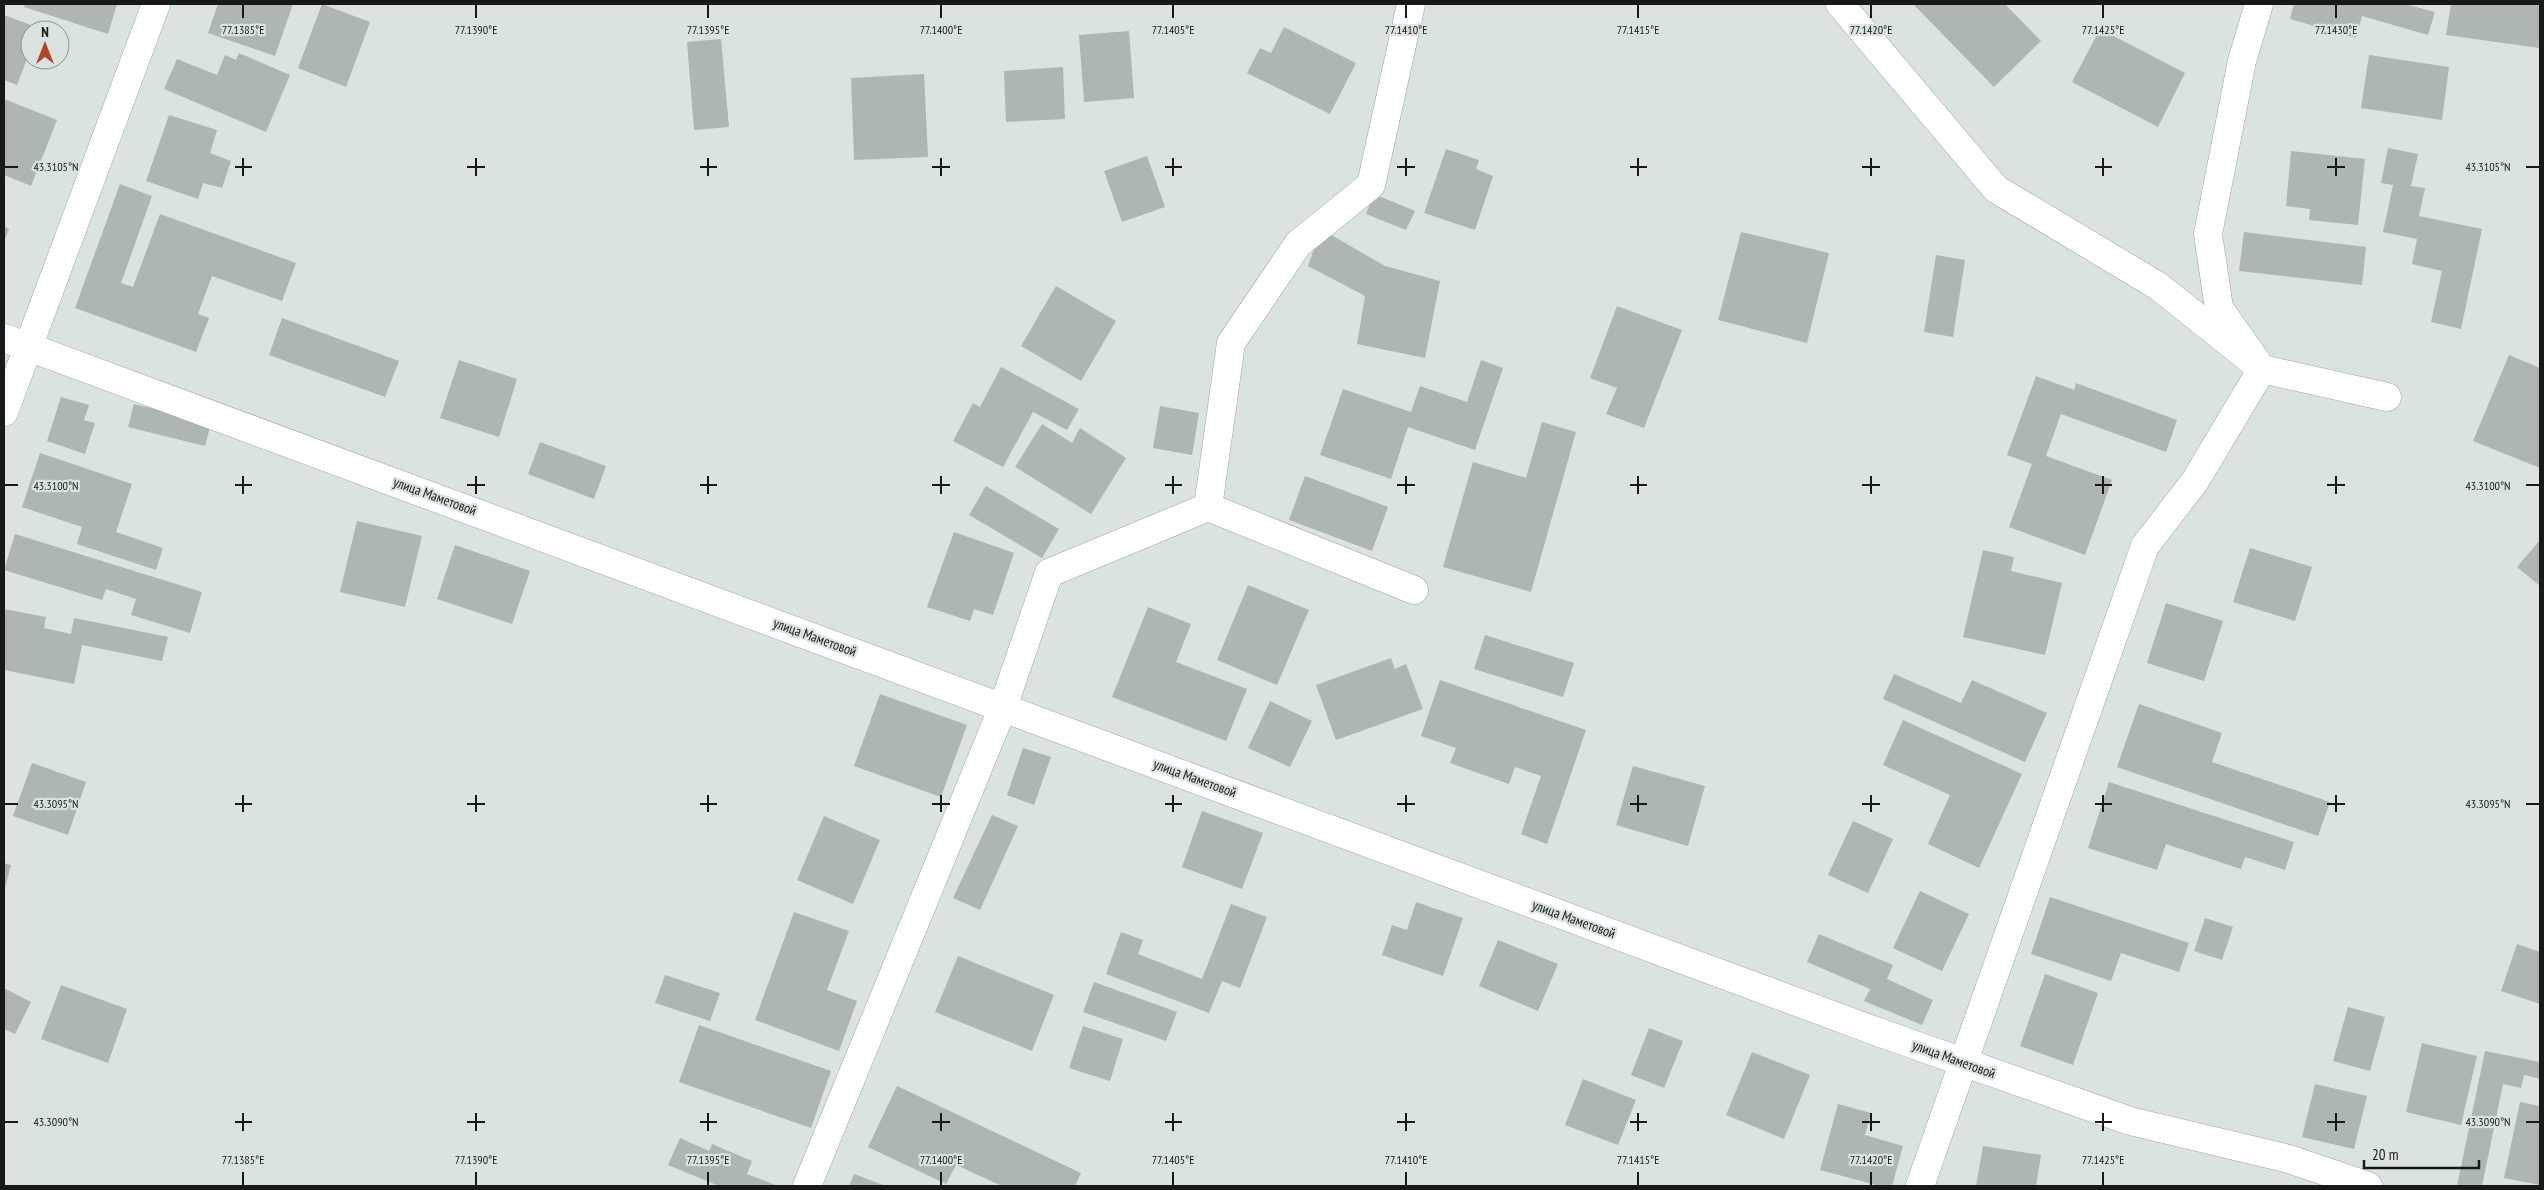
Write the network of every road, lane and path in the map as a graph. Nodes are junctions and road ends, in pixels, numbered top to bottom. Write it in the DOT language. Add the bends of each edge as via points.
graph roads {
  1 [pos="156,4"];
  2 [pos="1411,4"];
  3 [pos="1840,4"];
  4 [pos="2259,4"];
  5 [pos="16,342"];
  6 [pos="2262,369"];
  7 [pos="2387,397"];
  8 [pos="4,412"];
  9 [pos="1208,507"];
  10 [pos="1414,590"];
  11 [pos="1003,707"];
  12 [pos="1964,1062"];
  13 [pos="807,1186"];
  14 [pos="1920,1186"];
  15 [pos="2368,1186"];
  1 -- 5 [label="street"];
  2 -- 9 [label="street" via="1371,185 1298,244 1231,342"];
  3 -- 6 [label="street" via="1996,189 2158,286"];
  4 -- 6 [label="street" via="2242,61 2208,234 2219,308"];
  5 -- 8 [label="street"];
  5 -- 11 [label="street, улица Маметовой"];
  6 -- 7 [label="street"];
  6 -- 12 [label="street" via="2195,481 2145,546"];
  9 -- 10 [label="street"];
  9 -- 11 [label="street" via="1049,573"];
  11 -- 12 [label="street, улица Маметовой"];
  11 -- 13 [label="street"];
  12 -- 14 [label="street"];
  12 -- 15 [label="street, улица Маметовой" via="2130,1121 2288,1159"];
}
